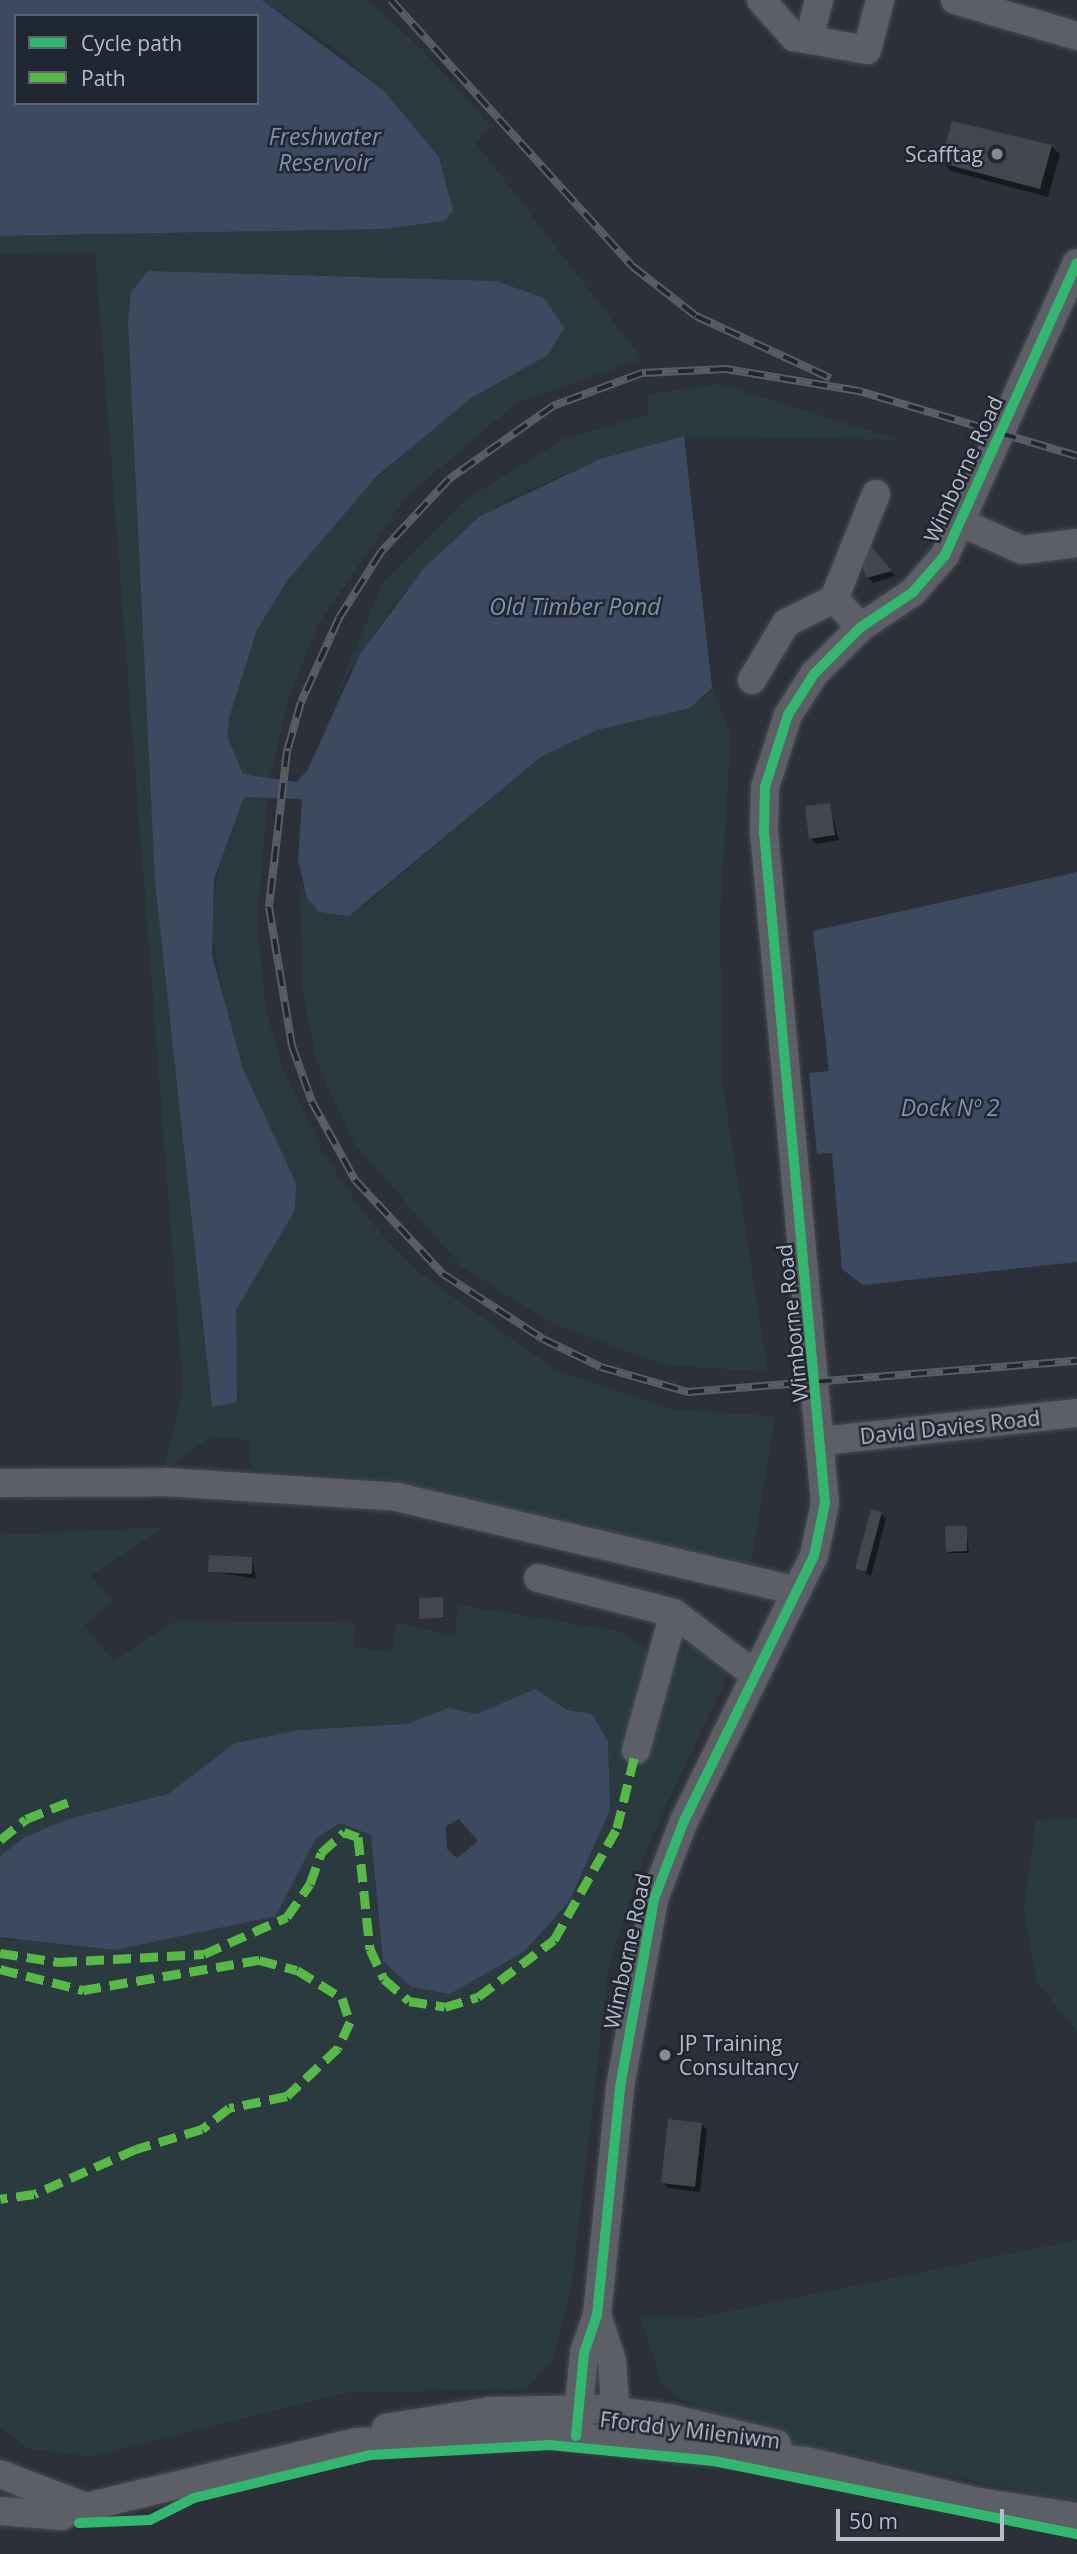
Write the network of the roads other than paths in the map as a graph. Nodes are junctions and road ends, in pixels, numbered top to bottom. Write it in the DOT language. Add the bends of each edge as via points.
graph roads {
  1 [pos="761,0"];
  2 [pos="819,0"];
  3 [pos="880,0"];
  4 [pos="954,0"];
  5 [pos="1077,36"];
  6 [pos="809,39"];
  7 [pos="1075,271"];
  8 [pos="876,494"];
  9 [pos="962,523"];
  10 [pos="1077,543"];
  11 [pos="834,599"];
  12 [pos="861,627"];
  13 [pos="752,680"];
  14 [pos="1077,1413"];
  15 [pos="823,1441"];
  16 [pos="0,1483"];
  17 [pos="538,1577"];
  18 [pos="797,1591"];
  19 [pos="674,1613"];
  20 [pos="755,1675"];
  21 [pos="636,1750"];
  22 [pos="597,2315"];
  23 [pos="615,2411"];
  24 [pos="577,2422"];
  25 [pos="618,2439"];
  26 [pos="807,2461"];
  27 [pos="0,2473"];
  28 [pos="74,2507"];
  29 [pos="0,2511"];
  30 [pos="1077,2517"];
  1 -- 6 [label="street" via="794,37"];
  2 -- 6 [label="street"];
  3 -- 6 [label="street" via="867,50"];
  4 -- 5 [label="street"];
  7 -- 9 [label="street, Wimborne Road"];
  8 -- 11 [label="street"];
  9 -- 10 [label="street" via="1022,550"];
  9 -- 12 [label="street, Wimborne Road" via="923,583"];
  11 -- 12 [label="street"];
  11 -- 13 [label="street" via="786,623"];
  12 -- 15 [label="street, Wimborne Road" via="829,656 794,704 764,795"];
  14 -- 15 [label="street, David Davies Road"];
  15 -- 18 [label="street, Wimborne Road" via="822,1529"];
  16 -- 18 [label="street" via="167,1482 397,1497"];
  17 -- 19 [label="street"];
  18 -- 20 [label="street, Wimborne Road"];
  19 -- 20 [label="street"];
  19 -- 21 [label="street"];
  20 -- 22 [label="street, Wimborne Road" via="671,1848 649,1922 610,2164"];
  22 -- 23 [label="street, Wimborne Road" via="612,2361"];
  22 -- 24 [label="street, Wimborne Road" via="584,2353"];
  23 -- 24 [label="street, Ffordd y Mileniwm"];
  23 -- 25 [label="street, Wimborne Road"];
  23 -- 26 [label="street, Ffordd y Mileniwm" via="787,2447"];
  24 -- 25 [label="street, Ffordd y Mileniwm"];
  24 -- 28 [label="street, Ffordd y Mileniwm" via="357,2442"];
  25 -- 26 [label="street, Ffordd y Mileniwm"];
  26 -- 30 [label="street, Ffordd y Mileniwm" via="979,2502"];
  27 -- 28 [label="street"];
  28 -- 29 [label="street, Ffordd y Mileniwm" via="62,2516"];
}
